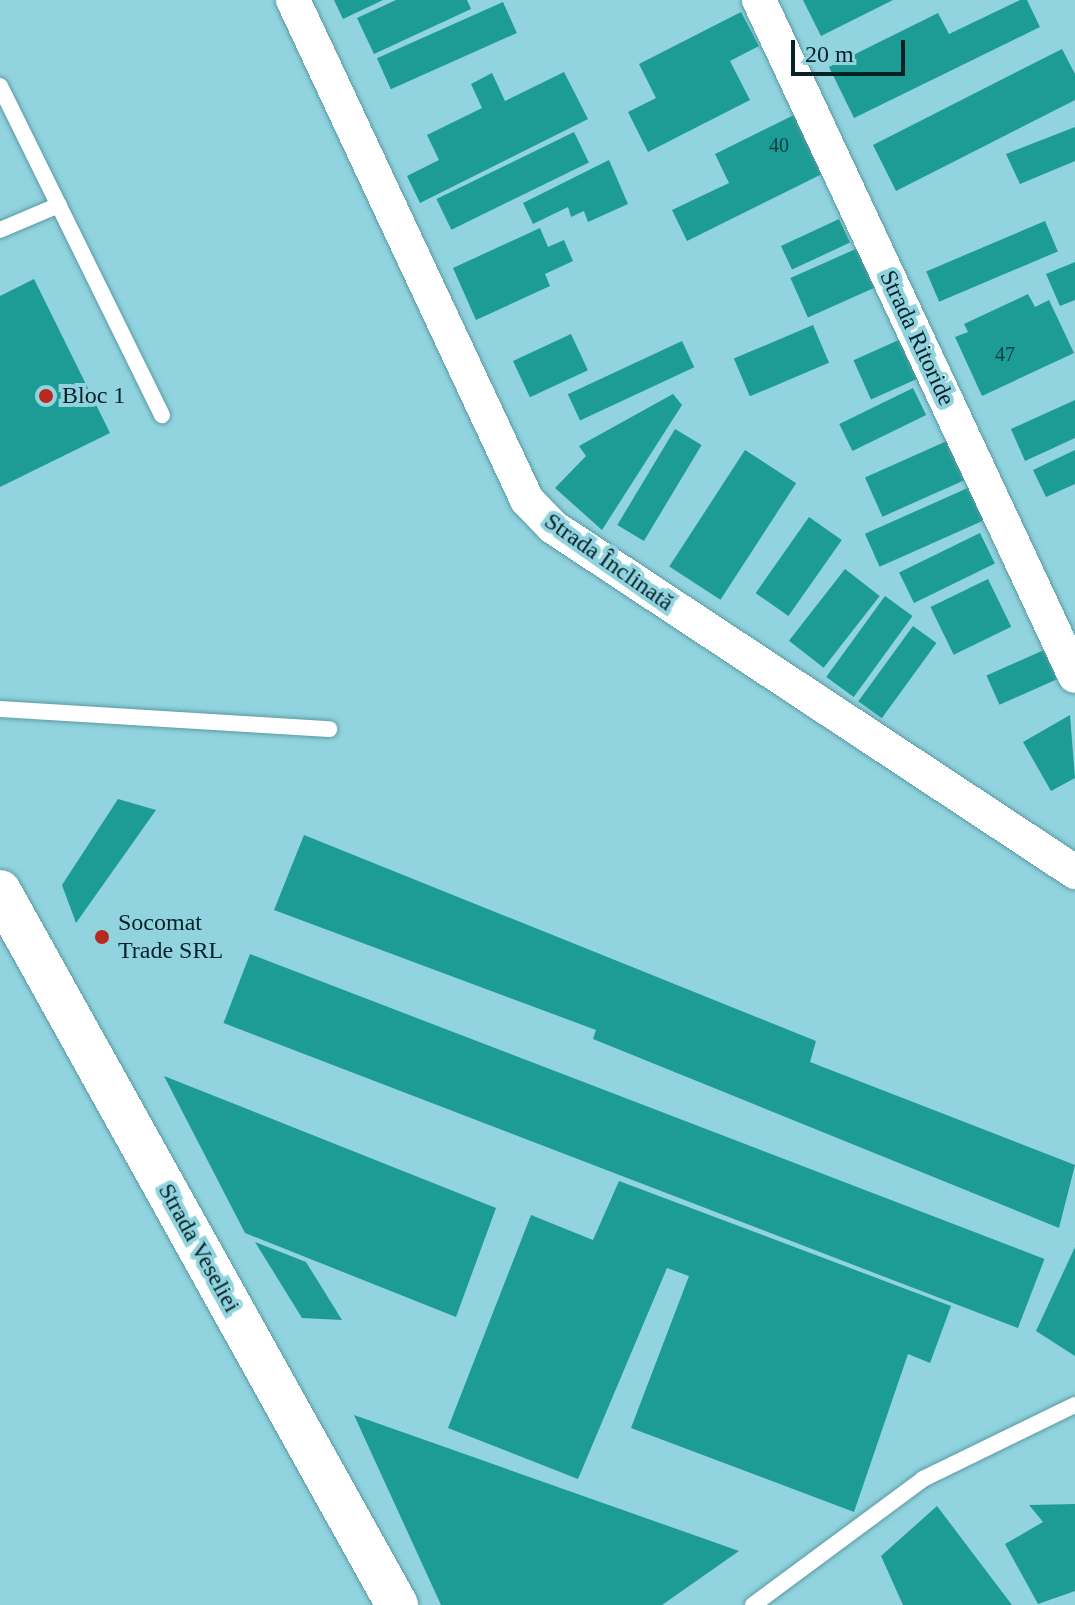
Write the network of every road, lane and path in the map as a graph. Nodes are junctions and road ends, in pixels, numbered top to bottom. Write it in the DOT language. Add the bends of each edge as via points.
graph roads {
  1 [pos="293,0"];
  2 [pos="759,0"];
  3 [pos="0,86"];
  4 [pos="59,205"];
  5 [pos="0,230"];
  6 [pos="162,415"];
  7 [pos="1075,676"];
  8 [pos="0,709"];
  9 [pos="329,729"];
  10 [pos="1075,872"];
  11 [pos="0,891"];
  12 [pos="1075,1405"];
  13 [pos="397,1605"];
  14 [pos="753,1605"];
  1 -- 10 [label="street, Strada Înclinată" via="527,500 553,527"];
  2 -- 7 [label="street, Strada Ritoride"];
  3 -- 4 [label="lane"];
  4 -- 5 [label="lane"];
  4 -- 6 [label="lane"];
  8 -- 9 [label="lane"];
  11 -- 13 [label="street, Strada Veseliei"];
  12 -- 14 [label="lane" via="923,1479"];
}
